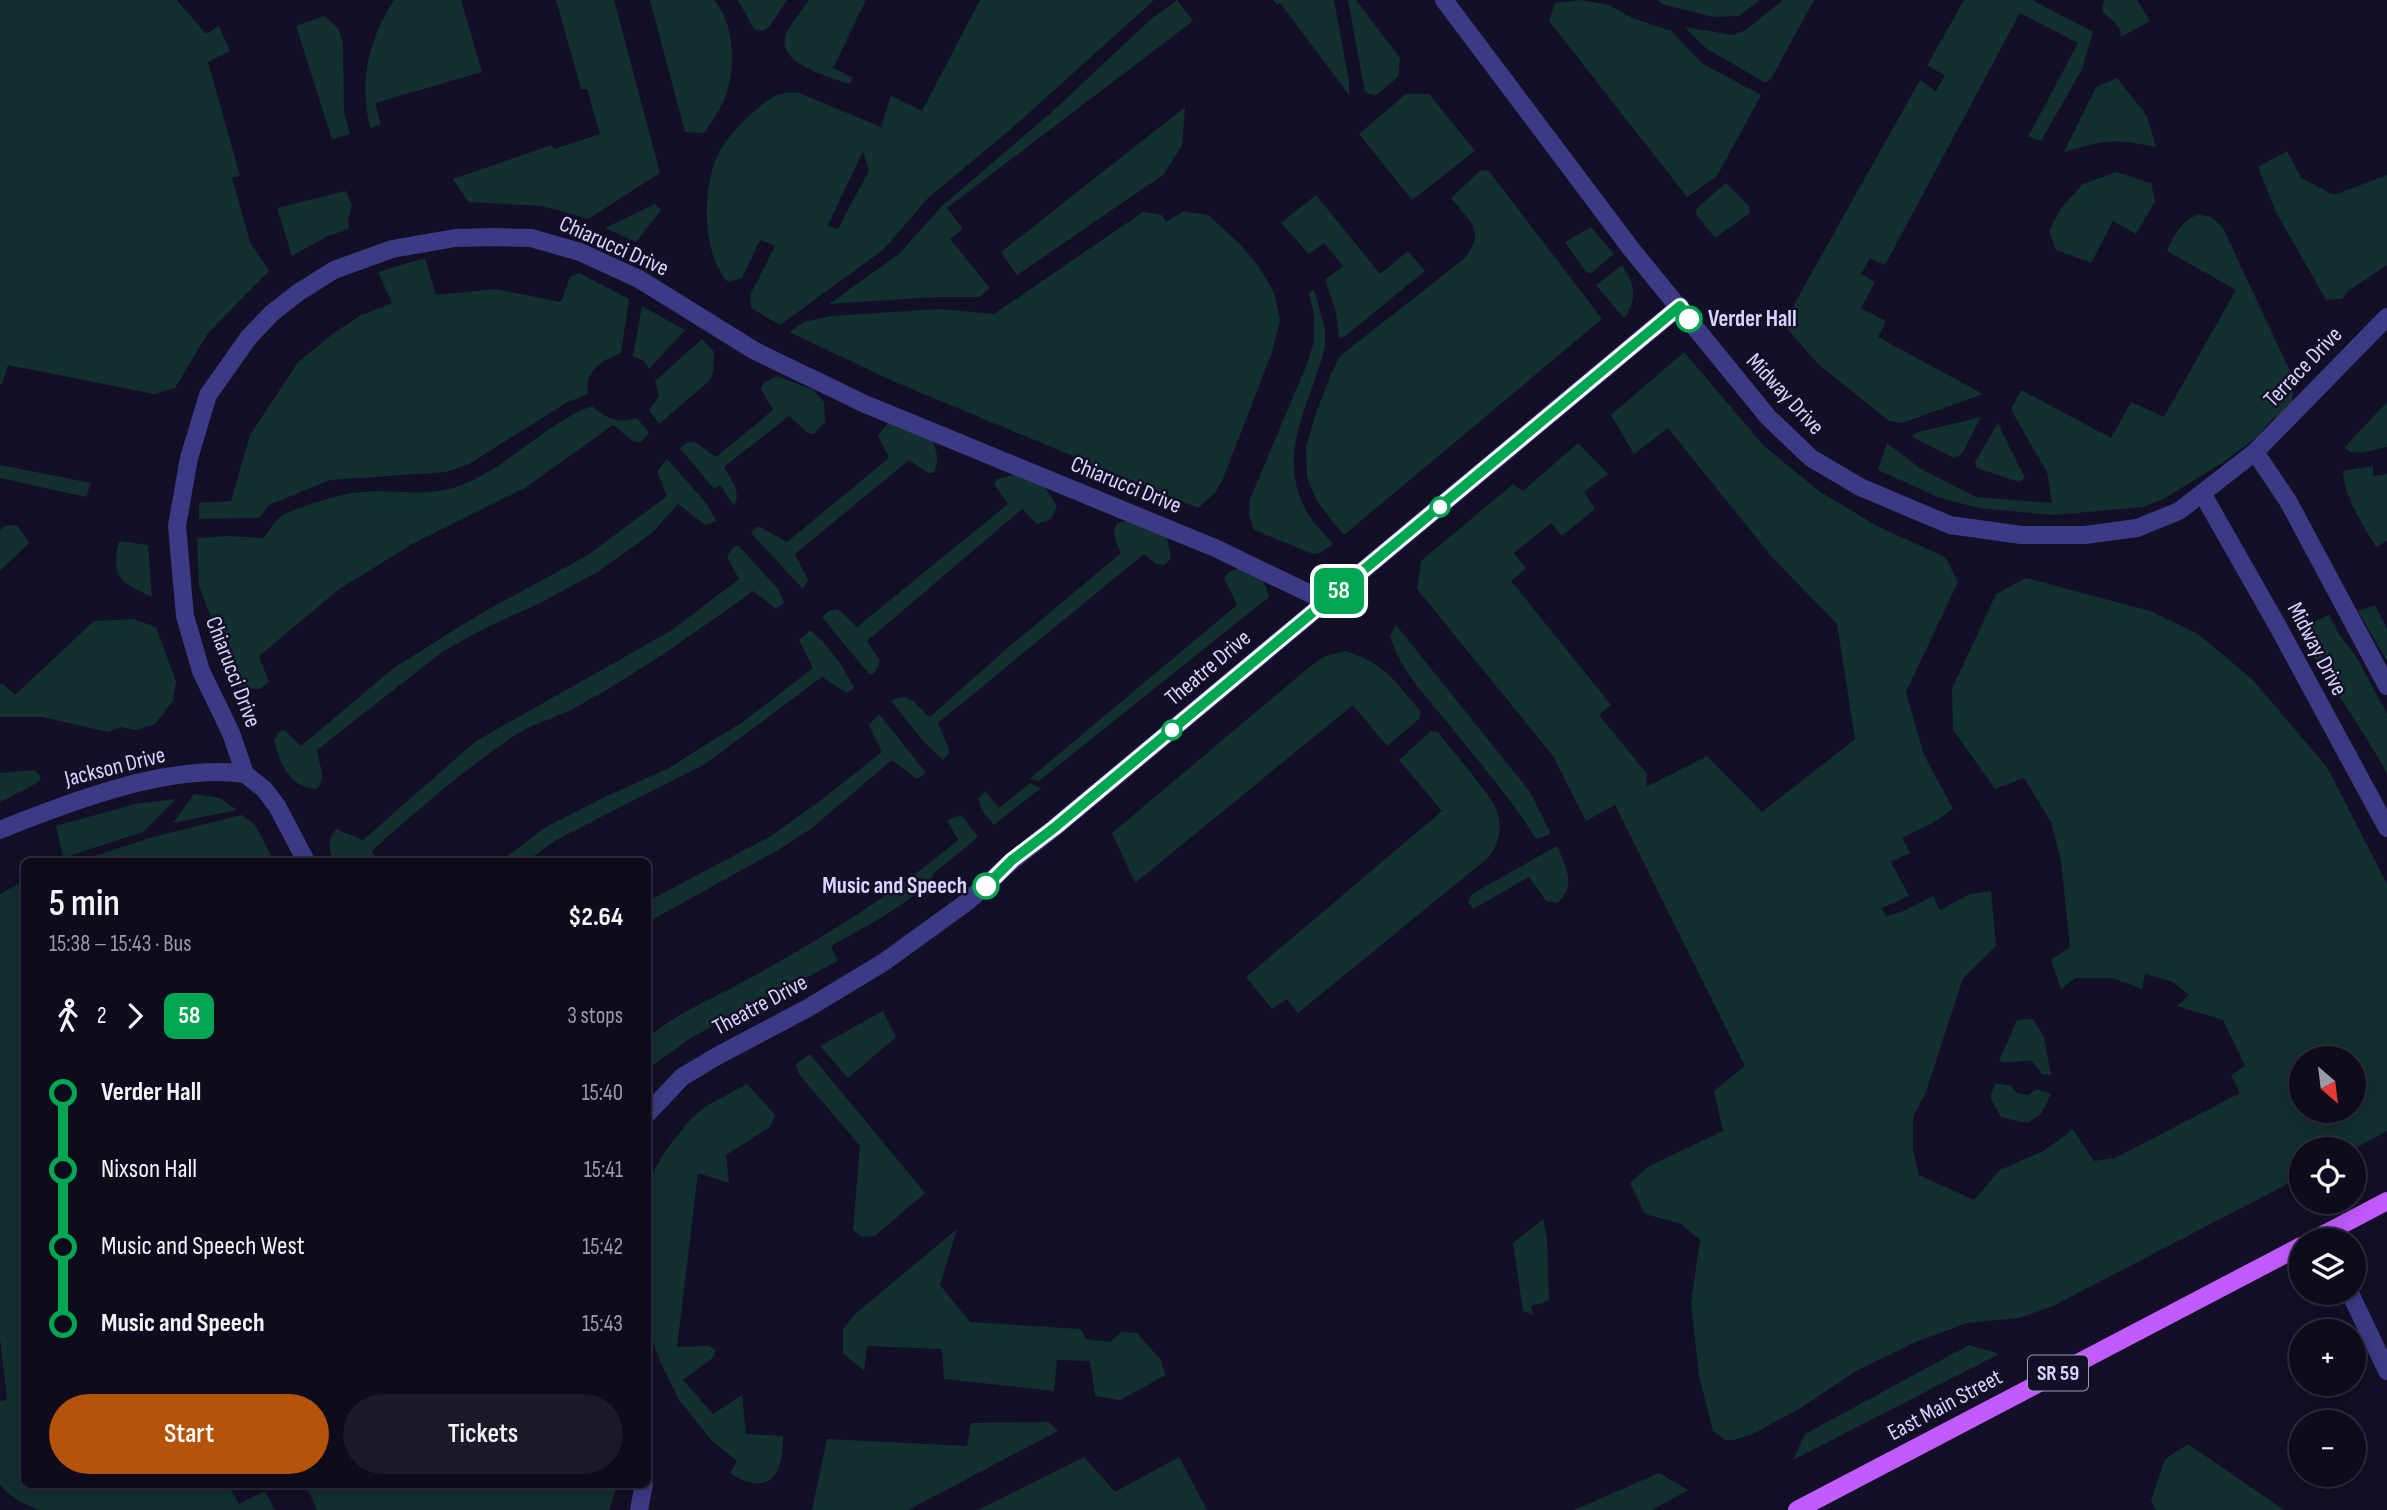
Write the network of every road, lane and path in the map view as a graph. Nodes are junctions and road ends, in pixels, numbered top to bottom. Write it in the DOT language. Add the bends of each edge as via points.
graph roads {
  1 [pos="1444,0"];
  2 [pos="1680,306"];
  3 [pos="2387,317"];
  4 [pos="2255,452"];
  5 [pos="2202,493"];
  6 [pos="1325,601"];
  7 [pos="2387,687"];
  8 [pos="245,774"];
  9 [pos="2387,828"];
  10 [pos="0,830"];
  11 [pos="304,858"];
  12 [pos="651,1110"];
  13 [pos="2387,1201"];
  14 [pos="2340,1228"];
  15 [pos="2289,1252"];
  16 [pos="2356,1305"];
  17 [pos="2387,1371"];
  18 [pos="643,1488"];
  19 [pos="639,1510"];
  20 [pos="1797,1510"];
  1 -- 2 [label="street, Midway Drive" via="1632,250"];
  2 -- 5 [label="street, Midway Drive" via="1768,417 1811,458 1860,487 1950,525 2021,535 2085,535 2137,528 2179,511"];
  2 -- 6 [label="street, Theatre Drive"];
  3 -- 4 [label="street, Terrace Drive"];
  4 -- 5 [label="street, Midway Drive"];
  4 -- 7 [label="street, Midway Drive" via="2288,501"];
  5 -- 9 [label="street, Midway Drive"];
  6 -- 8 [label="street, Chiarucci Drive" via="1215,548 865,404 755,351 639,279 580,253 531,238 455,238 369,257 334,270 299,292 249,337 208,395 189,458 177,526 185,616 201,671"];
  6 -- 12 [label="street, Theatre Drive" via="957,909 884,962 682,1077"];
  8 -- 10 [label="street, Jackson Drive" via="222,770 121,788"];
  8 -- 11 [label="street, Chiarucci Drive" via="277,806"];
  13 -- 14 [label="main road"];
  15 -- 20 [label="main road, East Main Street / SR 59"];
  16 -- 17 [label="street"];
  18 -- 19 [label="street"];
}
